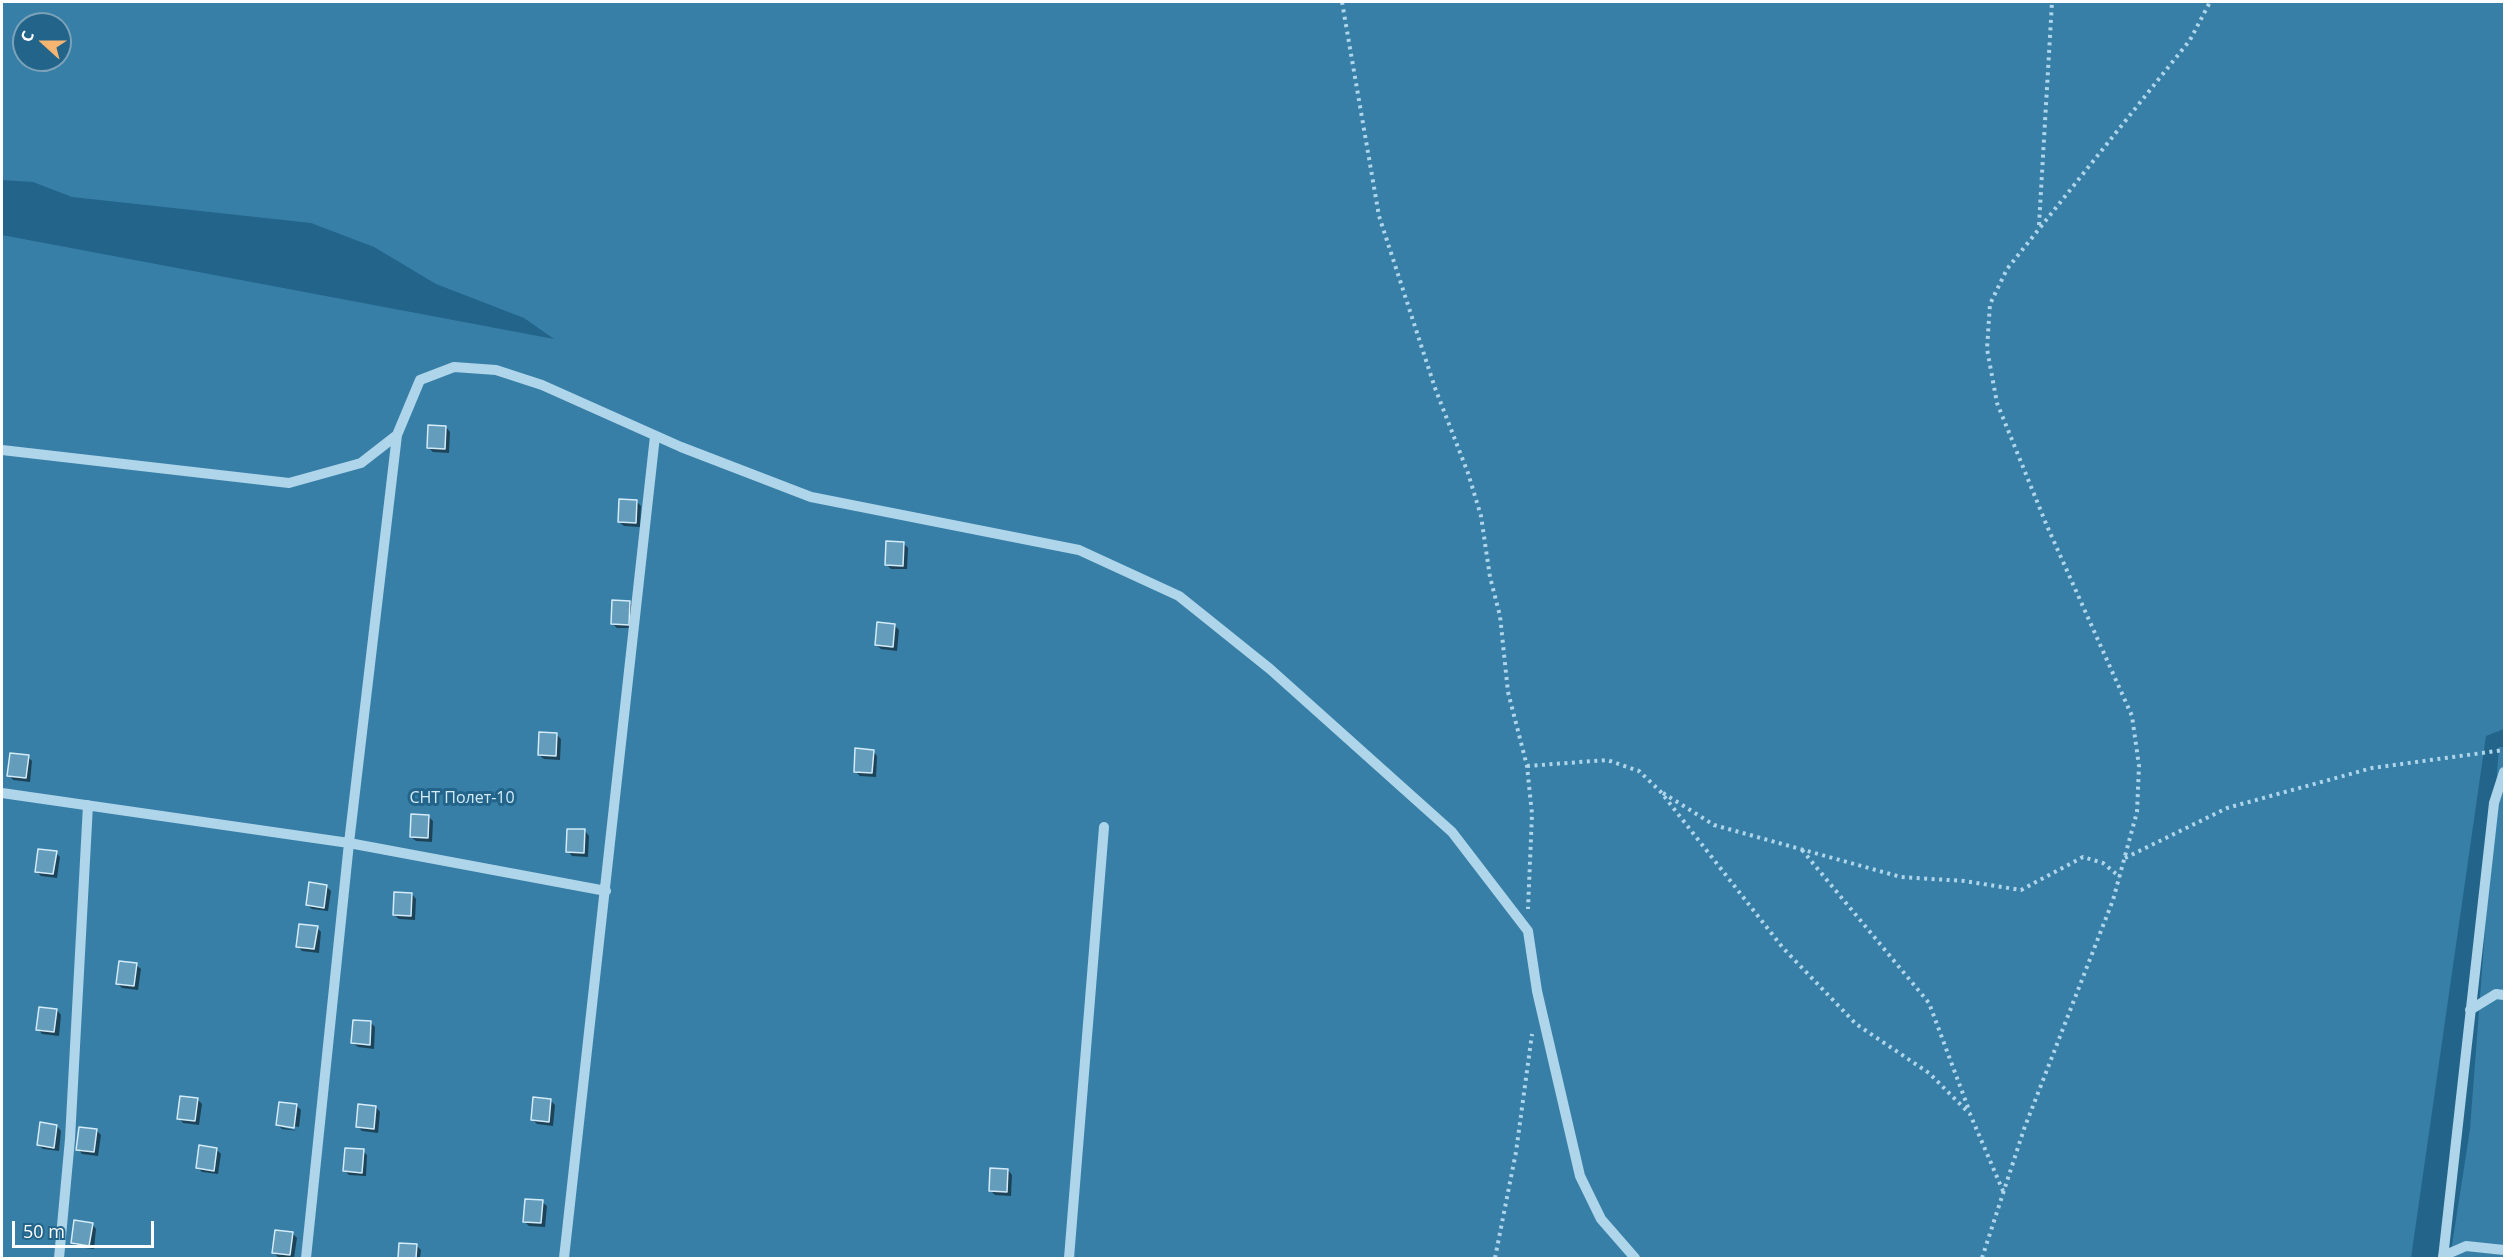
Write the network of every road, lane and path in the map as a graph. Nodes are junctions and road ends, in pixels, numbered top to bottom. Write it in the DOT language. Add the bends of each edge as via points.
graph roads {
  1 [pos="1342,2"];
  2 [pos="2052,2"];
  3 [pos="2210,2"];
  4 [pos="2039,227"];
  5 [pos="397,435"];
  6 [pos="655,436"];
  7 [pos="2,450"];
  8 [pos="2505,750"];
  9 [pos="1527,766"];
  10 [pos="2505,772"];
  11 [pos="1660,791"];
  12 [pos="2,793"];
  13 [pos="88,805"];
  14 [pos="1104,827"];
  15 [pos="349,843"];
  16 [pos="1802,850"];
  17 [pos="2125,858"];
  18 [pos="2120,877"];
  19 [pos="606,891"];
  20 [pos="1528,931"];
  21 [pos="2505,995"];
  22 [pos="2470,1010"];
  23 [pos="1533,1026"];
  24 [pos="1970,1113"];
  25 [pos="2003,1192"];
  26 [pos="2505,1250"];
  27 [pos="2443,1257"];
  28 [pos="59,1258"];
  29 [pos="306,1258"];
  30 [pos="564,1258"];
  31 [pos="1069,1258"];
  32 [pos="1495,1258"];
  33 [pos="1635,1258"];
  34 [pos="1982,1258"];
  1 -- 9 [label="path" via="1379,216 1481,516 1500,616 1508,692"];
  2 -- 4 [label="path"];
  3 -- 4 [label="path" via="2190,40"];
  4 -- 17 [label="path" via="2007,269 1990,304 1987,348 1997,403 2132,716 2139,766 2137,812"];
  5 -- 6 [label="lane" via="420,380 453,368 496,370 542,385"];
  5 -- 7 [label="lane" via="361,463 289,483"];
  5 -- 15 [label="lane"];
  6 -- 19 [label="lane"];
  6 -- 20 [label="lane" via="811,497 1079,550 1179,596 1270,669 1452,832"];
  8 -- 17 [label="path" via="2372,768 2227,808"];
  9 -- 11 [label="path" via="1607,760 1639,771"];
  9 -- 20 [label="path" via="1532,814"];
  10 -- 22 [label="lane" via="2493,803"];
  11 -- 16 [label="path" via="1714,825"];
  11 -- 24 [label="path" via="1791,957 1856,1024 1929,1073"];
  12 -- 13 [label="lane"];
  13 -- 15 [label="lane"];
  13 -- 28 [label="lane" via="70,1139"];
  14 -- 31 [label="lane"];
  15 -- 19 [label="lane"];
  15 -- 29 [label="lane"];
  16 -- 18 [label="path" via="1901,878 1964,881 2021,890 2083,857 2103,863"];
  16 -- 24 [label="path" via="1929,1003"];
  17 -- 18 [label="path"];
  18 -- 25 [label="path"];
  19 -- 30 [label="lane"];
  20 -- 33 [label="lane" via="1537,991 1580,1176 1601,1219"];
  21 -- 22 [label="lane" via="2496,994"];
  22 -- 27 [label="lane"];
  23 -- 32 [label="path" via="1516,1152"];
  24 -- 25 [label="path"];
  25 -- 34 [label="path"];
  26 -- 27 [label="lane" via="2466,1246"];
}
